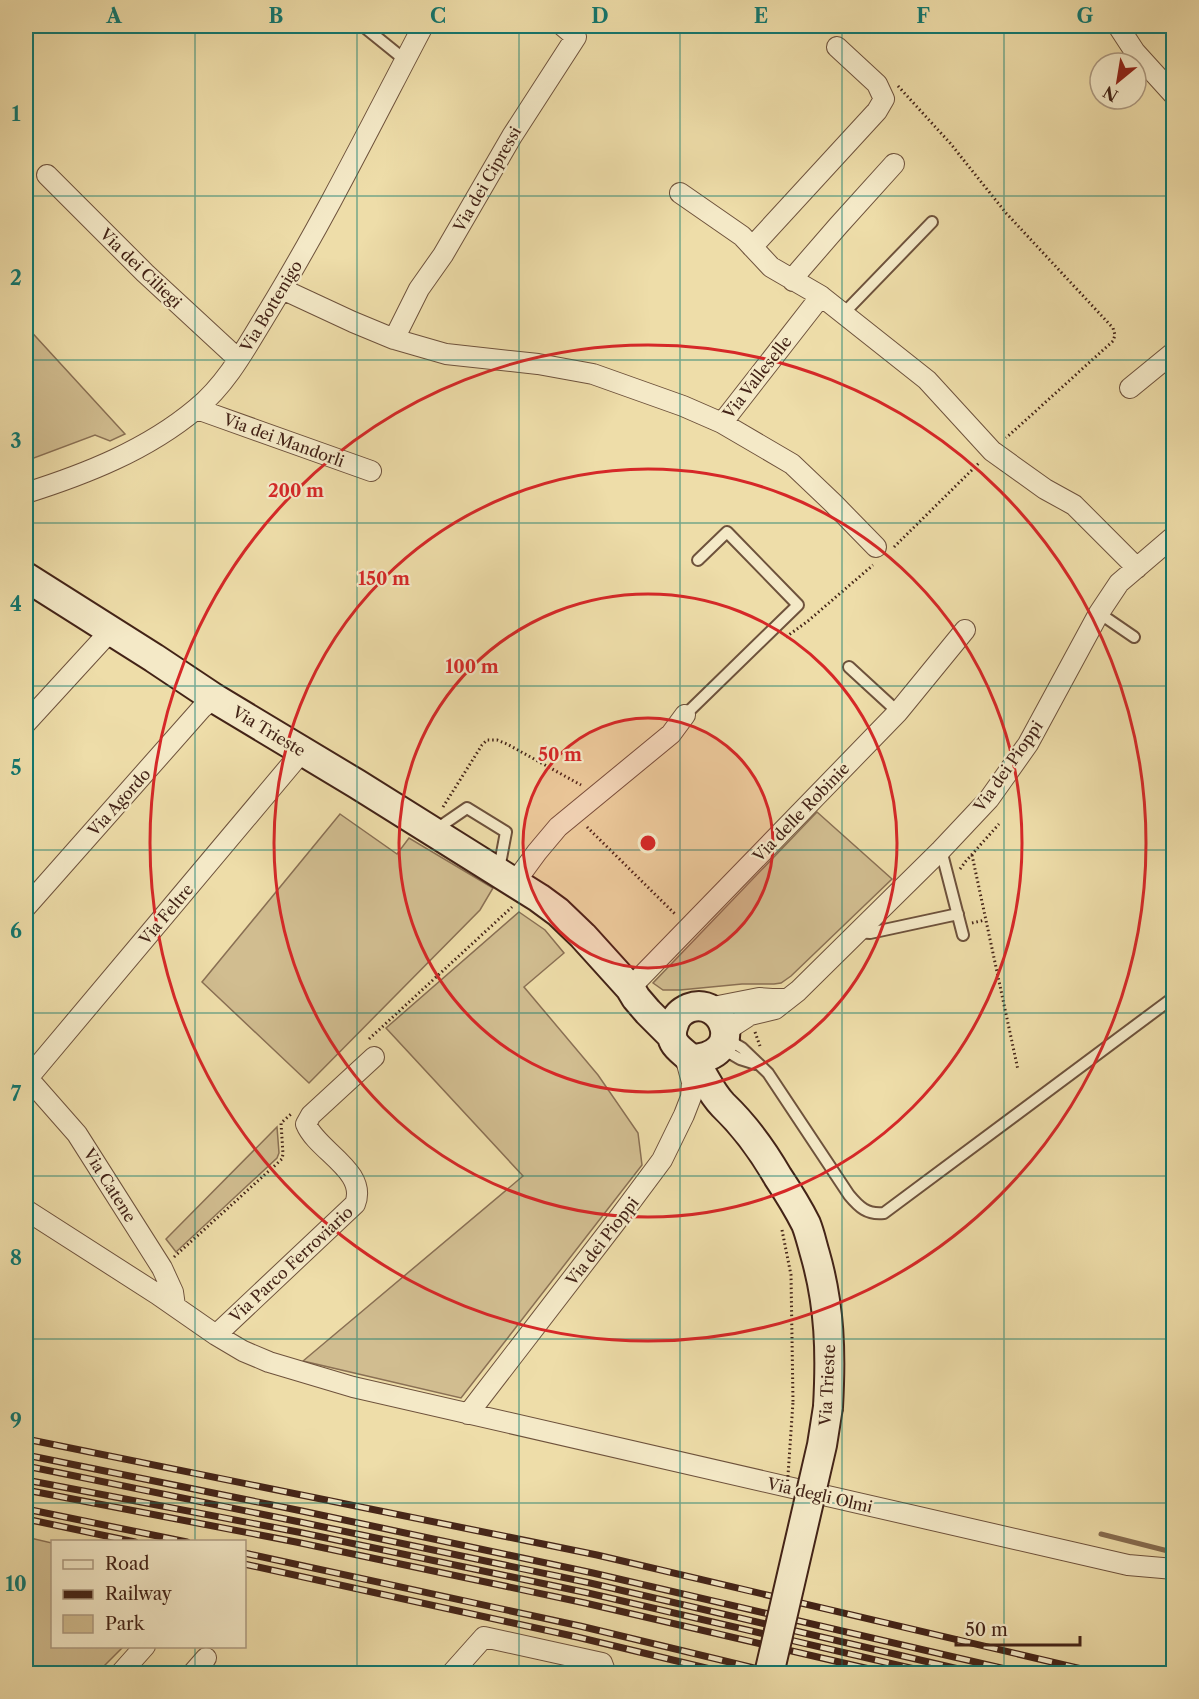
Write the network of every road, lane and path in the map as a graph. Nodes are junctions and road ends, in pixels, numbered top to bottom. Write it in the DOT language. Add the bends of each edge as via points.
graph roads {
  1 [pos="363,26"];
  2 [pos="423,26"];
  3 [pos="563,26"];
  4 [pos="1118,26"];
  5 [pos="837,47"];
  6 [pos="405,60"];
  7 [pos="891,79"];
  8 [pos="1173,95"];
  9 [pos="894,165"];
  10 [pos="47,175"];
  11 [pos="680,193"];
  12 [pos="932,222"];
  13 [pos="752,247"];
  14 [pos="793,281"];
  15 [pos="282,289"];
  16 [pos="821,296"];
  17 [pos="843,314"];
  18 [pos="394,339"];
  19 [pos="1173,352"];
  20 [pos="238,359"];
  21 [pos="1130,388"];
  22 [pos="197,409"];
  23 [pos="722,423"];
  24 [pos="1000,444"];
  25 [pos="985,458"];
  26 [pos="371,471"];
  27 [pos="26,493"];
  28 [pos="1173,536"];
  29 [pos="881,553"];
  30 [pos="698,560"];
  31 [pos="1137,568"];
  32 [pos="26,577"];
  33 [pos="1100,613"];
  34 [pos="965,630"];
  35 [pos="114,632"];
  36 [pos="1134,637"];
  37 [pos="782,640"];
  38 [pos="849,667"];
  39 [pos="214,698"];
  40 [pos="898,712"];
  41 [pos="685,714"];
  42 [pos="26,723"];
  43 [pos="304,752"];
  44 [pos="588,789"];
  45 [pos="436,823"];
  46 [pos="999,824"];
  47 [pos="587,828"];
  48 [pos="941,850"];
  49 [pos="972,855"];
  50 [pos="959,871"];
  51 [pos="507,877"];
  52 [pos="26,907"];
  53 [pos="958,914"];
  54 [pos="676,915"];
  55 [pos="985,920"];
  56 [pos="970,923"];
  57 [pos="858,932"];
  58 [pos="963,935"];
  59 [pos="630,988"];
  60 [pos="1173,997"];
  61 [pos="788,999"];
  62 [pos="698,1008"];
  63 [pos="755,1032"];
  64 [pos="705,1045"];
  65 [pos="762,1050"];
  66 [pos="374,1057"];
  67 [pos="1018,1070"];
  68 [pos="27,1077"];
  69 [pos="26,1210"];
  70 [pos="791,1275"];
  71 [pos="175,1306"];
  72 [pos="216,1335"];
  73 [pos="793,1402"];
  74 [pos="468,1414"];
  75 [pos="1173,1569"];
  76 [pos="144,1648"];
  77 [pos="206,1658"];
  78 [pos="120,1674"];
  79 [pos="192,1674"];
  80 [pos="452,1674"];
  81 [pos="606,1674"];
  82 [pos="769,1674"];
  1 -- 6 [label="lane"];
  2 -- 6 [label="street, Via Bottenigo"];
  3 -- 18 [label="street, Via dei Cipressi" via="576,37 512,136 443,255 418,289"];
  4 -- 8 [label="street"];
  5 -- 13 [label="street" via="877,84 884,99"];
  6 -- 15 [label="street, Via Bottenigo"];
  7 -- 24 [label="path" via="1006,213 1113,328 1113,341"];
  9 -- 14 [label="street"];
  10 -- 20 [label="street, Via dei Ciliegi"];
  11 -- 13 [label="street"];
  12 -- 17 [label="lane"];
  13 -- 14 [label="street" via="771,267"];
  14 -- 16 [label="street"];
  15 -- 18 [label="street, Via Valleselle"];
  15 -- 20 [label="street, Via Bottenigo"];
  16 -- 17 [label="street"];
  16 -- 23 [label="street, Via Valleselle"];
  17 -- 31 [label="street" via="927,380 992,451 1074,506"];
  18 -- 23 [label="street, Via Valleselle" via="446,354 593,374"];
  19 -- 21 [label="street"];
  20 -- 22 [label="street, Via Bottenigo"];
  22 -- 26 [label="street, Via dei Mandorli"];
  22 -- 27 [label="street, Via Bottenigo" via="147,444"];
  23 -- 29 [label="street" via="792,464"];
  25 -- 29 [label="path"];
  28 -- 31 [label="street, Via dei Pioppi"];
  29 -- 37 [label="path"];
  30 -- 41 [label="lane" via="727,532 798,604"];
  31 -- 33 [label="street, Via dei Pioppi" via="1119,583"];
  32 -- 35 [label="street, Via Trieste"];
  33 -- 36 [label="lane"];
  33 -- 48 [label="street, Via dei Pioppi" via="1028,744 989,799"];
  34 -- 40 [label="street, Via delle Robinie"];
  35 -- 39 [label="street, Via Trieste"];
  35 -- 42 [label="street" via="98,644"];
  38 -- 40 [label="lane"];
  39 -- 43 [label="street, Via Trieste"];
  39 -- 52 [label="street, Via Agordo"];
  40 -- 59 [label="street, Via delle Robinie"];
  41 -- 51 [label="street" via="671,734 558,827 537,852"];
  43 -- 45 [label="street, Via Trieste"];
  43 -- 68 [label="street, Via Feltre"];
  44 -- 45 [label="path" via="507,744 487,740"];
  45 -- 51 [label="street, Via Trieste"];
  45 -- 51 [label="lane" via="467,808 506,832"];
  46 -- 49 [label="path"];
  47 -- 54 [label="path"];
  48 -- 53 [label="lane"];
  48 -- 57 [label="street, Via dei Pioppi"];
  49 -- 50 [label="path"];
  49 -- 55 [label="path"];
  51 -- 59 [label="street, Via Trieste" via="558,912"];
  53 -- 57 [label="lane" via="870,933"];
  53 -- 58 [label="lane"];
  55 -- 56 [label="path"];
  55 -- 67 [label="path"];
  57 -- 61 [label="street, Via dei Pioppi"];
  59 -- 62 [label="street, Via Trieste" via="672,1006"];
  59 -- 64 [label="street, Via Trieste" via="648,1012"];
  60 -- 64 [label="lane" via="884,1213 864,1210 849,1195 775,1082 759,1065"];
  61 -- 62 [label="street" via="759,998"];
  61 -- 64 [label="street, Via dei Pioppi" via="775,1009 750,1015"];
  62 -- 64 [label="street, Via Trieste" via="718,1015 723,1022"];
  62 -- 64 [label="street, Via Trieste" via="680,1013 672,1028"];
  63 -- 65 [label="path"];
  64 -- 74 [label="street, Via dei Pioppi" via="687,1061 691,1097 662,1160"];
  64 -- 82 [label="street, Via Trieste, bridge" via="726,1104 765,1155 806,1224 829,1322 831,1365 822,1445"];
  66 -- 72 [label="street, Via Parco Ferroviario" via="306,1124 354,1179 358,1194 355,1204"];
  68 -- 71 [label="street, Via Catene" via="77,1134 162,1268"];
  69 -- 71 [label="street, Via Parco Ferroviario"];
  70 -- 73 [label="path"];
  71 -- 72 [label="street, Via Parco Ferroviario"];
  72 -- 74 [label="street, Via Parco Ferroviario" via="269,1362"];
  74 -- 75 [label="street, Via degli Olmi" via="1128,1565"];
  76 -- 78 [label="street"];
  77 -- 79 [label="street"];
  80 -- 81 [label="street" via="484,1636 602,1662"];
}
